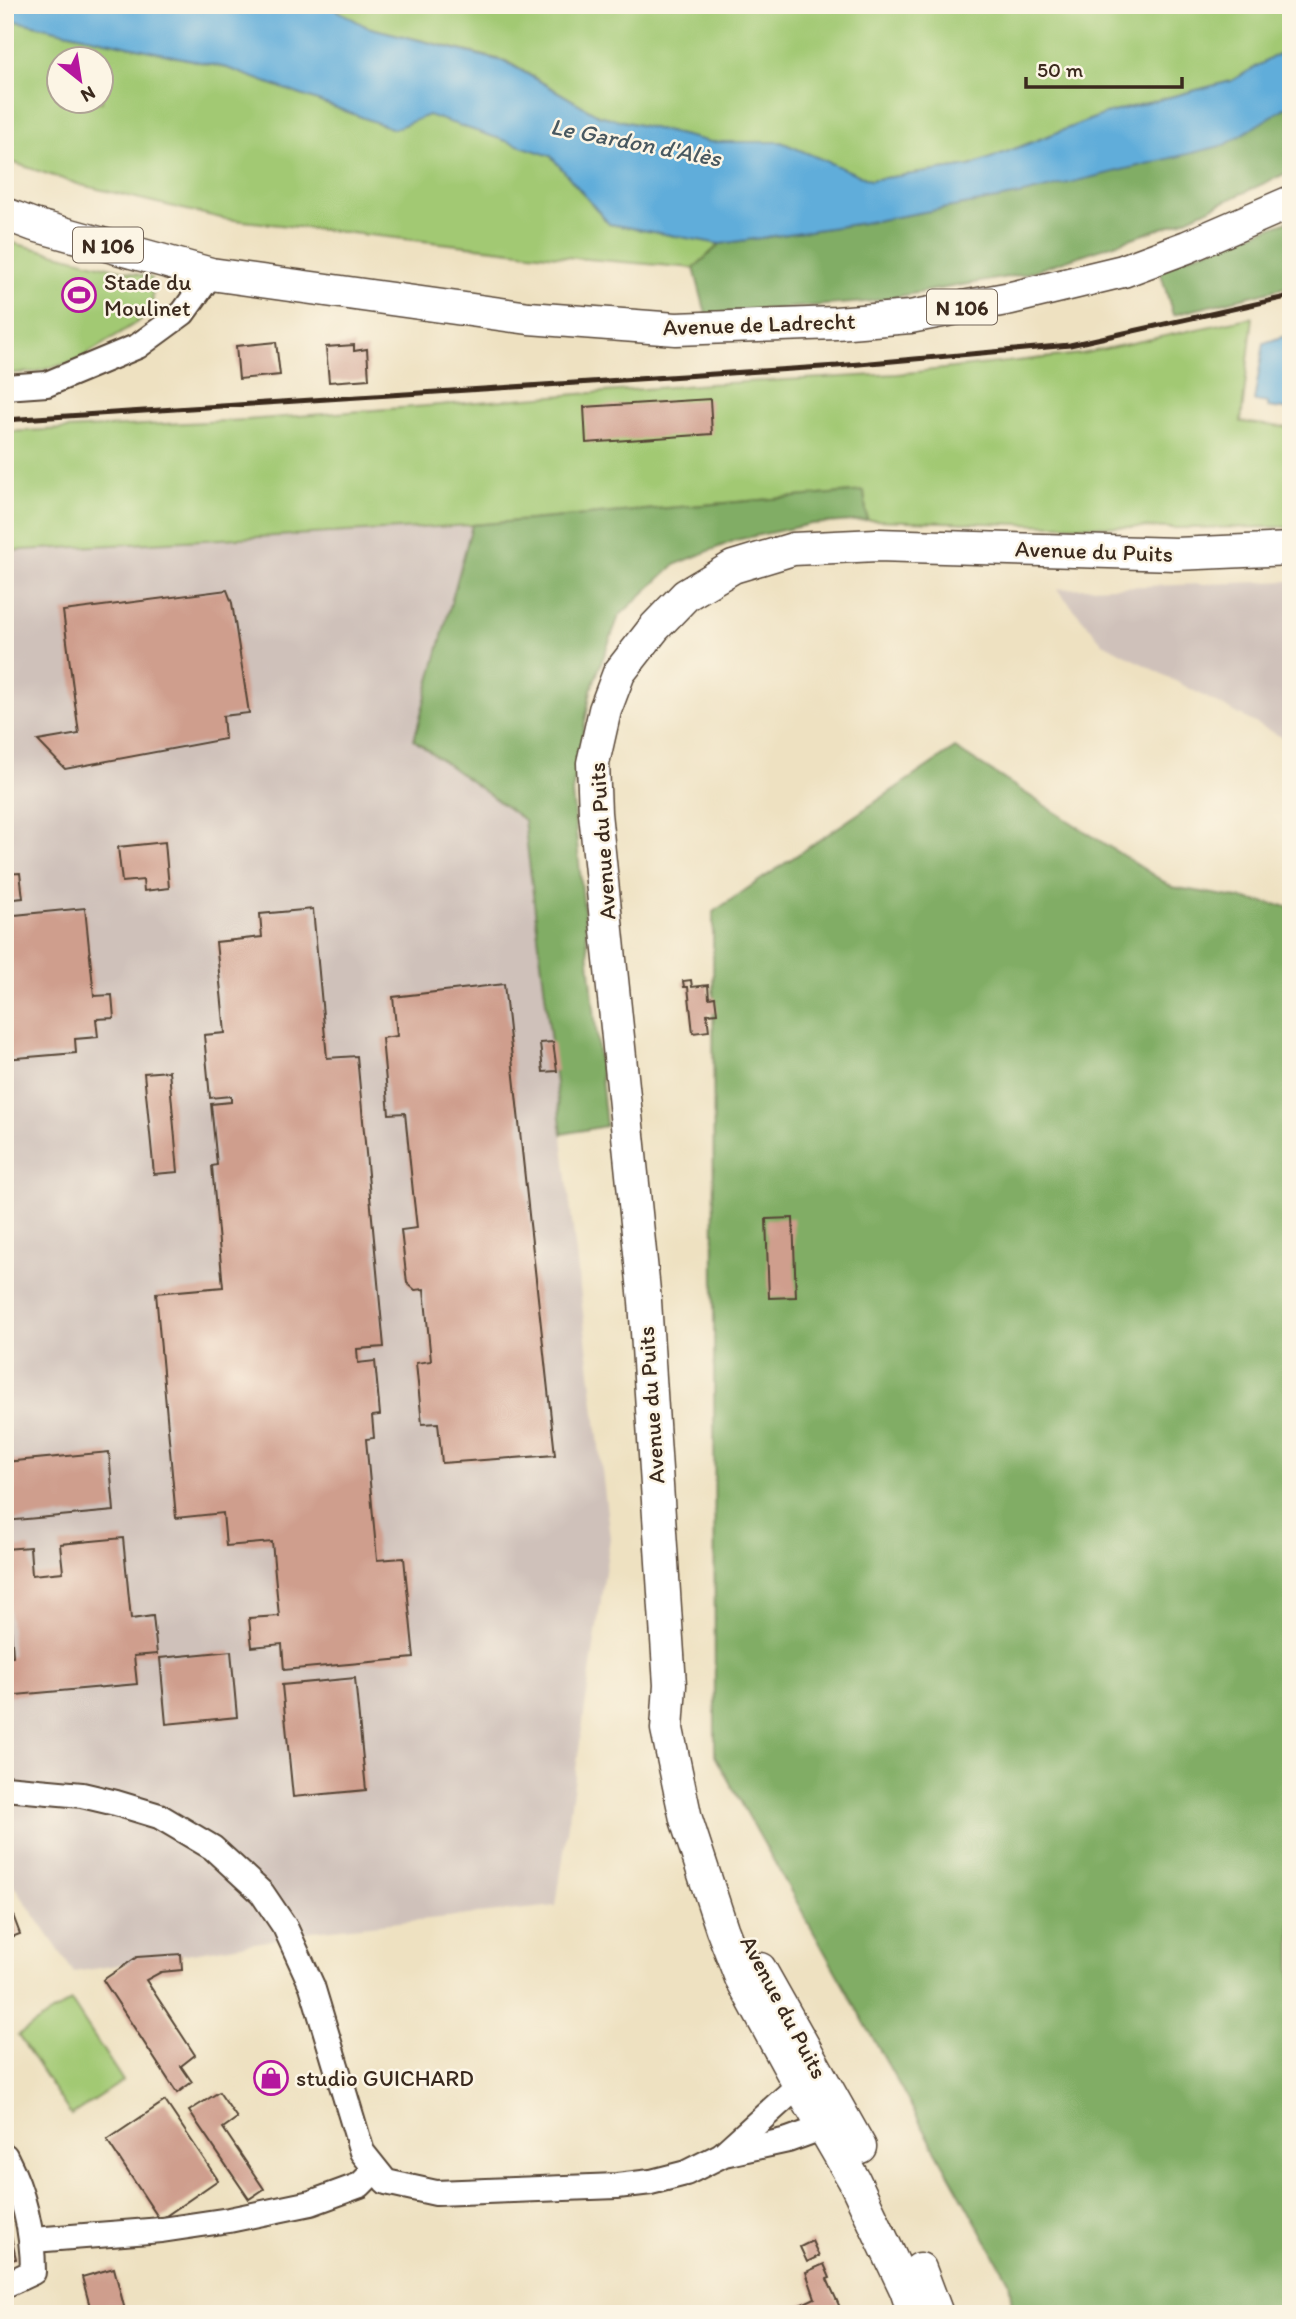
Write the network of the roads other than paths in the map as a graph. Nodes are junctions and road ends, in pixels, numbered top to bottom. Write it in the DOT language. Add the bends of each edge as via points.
graph roads {
  1 [pos="1291,202"];
  2 [pos="5,214"];
  3 [pos="211,275"];
  4 [pos="5,387"];
  5 [pos="1291,549"];
  6 [pos="5,1788"];
  7 [pos="809,2079"];
  8 [pos="833,2122"];
  9 [pos="724,2154"];
  10 [pos="5,2156"];
  11 [pos="375,2170"];
  12 [pos="33,2240"];
  13 [pos="5,2285"];
  14 [pos="914,2314"];
  15 [pos="937,2314"];
  1 -- 3 [label="main road, Avenue de Ladrecht / N 106" via="1123,271 910,317 836,323 676,329 554,320"];
  2 -- 3 [label="main road, N 106"];
  3 -- 4 [label="street" via="183,313 138,346 47,384"];
  5 -- 7 [label="main road, Avenue du Puits" via="1176,554 877,545 793,549 733,567 686,595 619,673 605,710 593,763 595,813 645,1301 670,1685 720,1877"];
  6 -- 11 [label="street" via="116,1802 159,1816 213,1848 262,1893 285,1927 312,1986 353,2127"];
  7 -- 8 [label="main road, Avenue du Puits"];
  7 -- 9 [label="street"];
  8 -- 9 [label="street" via="789,2140"];
  8 -- 14 [label="main road, Avenue du Puits"];
  8 -- 15 [label="main road, Avenue du Puits" via="879,2181"];
  9 -- 11 [label="street" via="686,2173 617,2186 436,2193 386,2182"];
  10 -- 12 [label="street" via="18,2181"];
  11 -- 12 [label="street" via="360,2185 311,2203 229,2220"];
  12 -- 13 [label="street" via="33,2272"];
}
